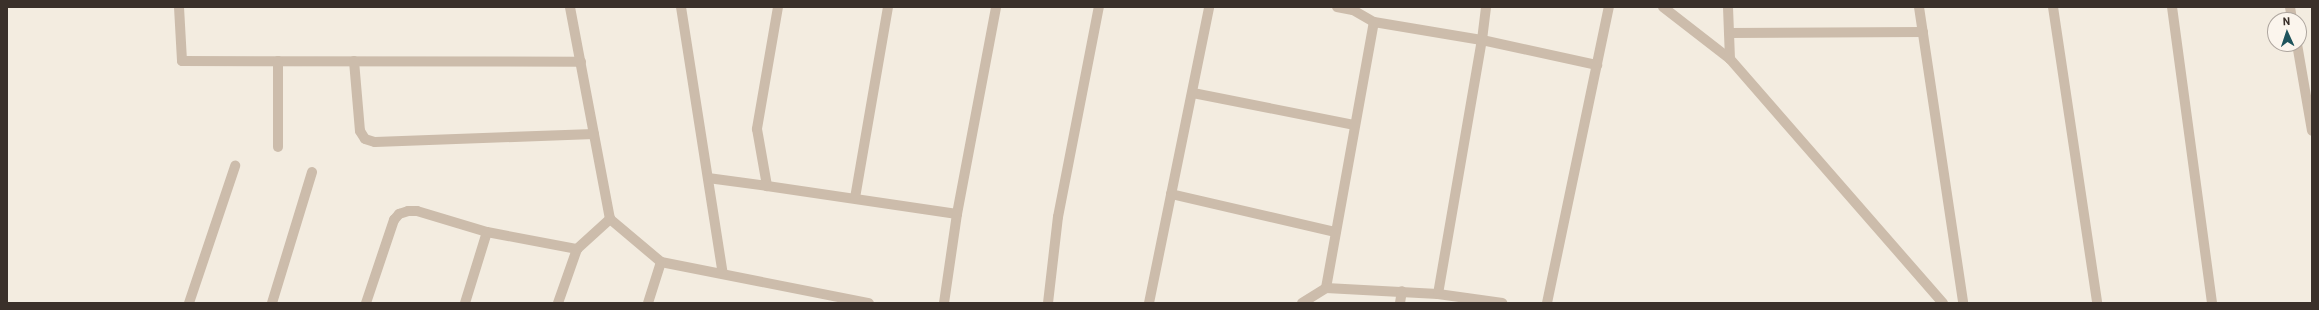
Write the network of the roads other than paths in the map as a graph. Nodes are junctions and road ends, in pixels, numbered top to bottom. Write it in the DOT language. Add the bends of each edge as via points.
graph roads {
  1 [pos="179,7"];
  2 [pos="570,7"];
  3 [pos="681,7"];
  4 [pos="778,7"];
  5 [pos="888,7"];
  6 [pos="996,7"];
  7 [pos="1099,7"];
  8 [pos="1209,7"];
  9 [pos="1337,7"];
  10 [pos="1486,7"];
  11 [pos="1609,7"];
  12 [pos="1663,7"];
  13 [pos="1728,7"];
  14 [pos="1919,7"];
  15 [pos="2054,7"];
  16 [pos="2172,7"];
  17 [pos="1354,9"];
  18 [pos="1374,22"];
  19 [pos="1923,32"];
  20 [pos="1729,33"];
  21 [pos="1482,40"];
  22 [pos="2298,52"];
  23 [pos="1730,59"];
  24 [pos="278,61"];
  25 [pos="354,61"];
  26 [pos="581,62"];
  27 [pos="1597,65"];
  28 [pos="1193,93"];
  29 [pos="1355,125"];
  30 [pos="2312,131"];
  31 [pos="594,134"];
  32 [pos="278,147"];
  33 [pos="235,166"];
  34 [pos="312,172"];
  35 [pos="708,178"];
  36 [pos="767,186"];
  37 [pos="1171,194"];
  38 [pos="854,198"];
  39 [pos="957,214"];
  40 [pos="610,219"];
  41 [pos="487,232"];
  42 [pos="1336,232"];
  43 [pos="577,249"];
  44 [pos="661,262"];
  45 [pos="723,274"];
  46 [pos="1326,288"];
  47 [pos="1402,291"];
  48 [pos="1438,294"];
  49 [pos="189,303"];
  50 [pos="272,303"];
  51 [pos="366,303"];
  52 [pos="465,303"];
  53 [pos="558,303"];
  54 [pos="648,303"];
  55 [pos="869,303"];
  56 [pos="944,303"];
  57 [pos="1048,303"];
  58 [pos="1149,303"];
  59 [pos="1302,303"];
  60 [pos="1400,303"];
  61 [pos="1498,303"];
  62 [pos="1547,303"];
  63 [pos="1943,303"];
  64 [pos="1963,303"];
  65 [pos="2097,303"];
  66 [pos="2212,303"];
  1 -- 24 [label="street" via="182,61"];
  2 -- 26 [label="street"];
  3 -- 35 [label="street"];
  4 -- 36 [label="street" via="757,129"];
  5 -- 38 [label="street"];
  6 -- 39 [label="street"];
  7 -- 57 [label="street" via="1058,217"];
  8 -- 28 [label="street"];
  9 -- 17 [label="street"];
  10 -- 21 [label="street"];
  11 -- 27 [label="street"];
  12 -- 23 [label="street"];
  13 -- 20 [label="street"];
  14 -- 19 [label="street"];
  15 -- 65 [label="street"];
  16 -- 66 [label="street"];
  17 -- 18 [label="street"];
  18 -- 21 [label="street"];
  18 -- 29 [label="street"];
  19 -- 20 [label="street"];
  19 -- 64 [label="street"];
  20 -- 23 [label="street"];
  21 -- 27 [label="street"];
  21 -- 48 [label="street"];
  22 -- 30 [label="street"];
  23 -- 63 [label="street"];
  24 -- 25 [label="street"];
  24 -- 32 [label="street"];
  25 -- 26 [label="street"];
  25 -- 31 [label="street" via="360,131 365,139 375,142"];
  26 -- 31 [label="street"];
  27 -- 62 [label="street"];
  28 -- 29 [label="street"];
  28 -- 37 [label="street"];
  29 -- 42 [label="street"];
  31 -- 40 [label="street"];
  33 -- 49 [label="street"];
  34 -- 50 [label="street"];
  35 -- 36 [label="street"];
  35 -- 45 [label="street"];
  36 -- 38 [label="street"];
  37 -- 42 [label="street"];
  37 -- 58 [label="street"];
  38 -- 39 [label="street"];
  39 -- 56 [label="street"];
  40 -- 43 [label="street"];
  40 -- 44 [label="street"];
  41 -- 43 [label="street"];
  41 -- 51 [label="street" via="408,210 399,214 394,220"];
  41 -- 52 [label="street"];
  42 -- 46 [label="street"];
  43 -- 53 [label="street"];
  44 -- 45 [label="street"];
  44 -- 54 [label="street"];
  45 -- 55 [label="street"];
  46 -- 47 [label="street"];
  46 -- 59 [label="street"];
  47 -- 48 [label="street"];
  47 -- 60 [label="street"];
  48 -- 61 [label="street"];
}
